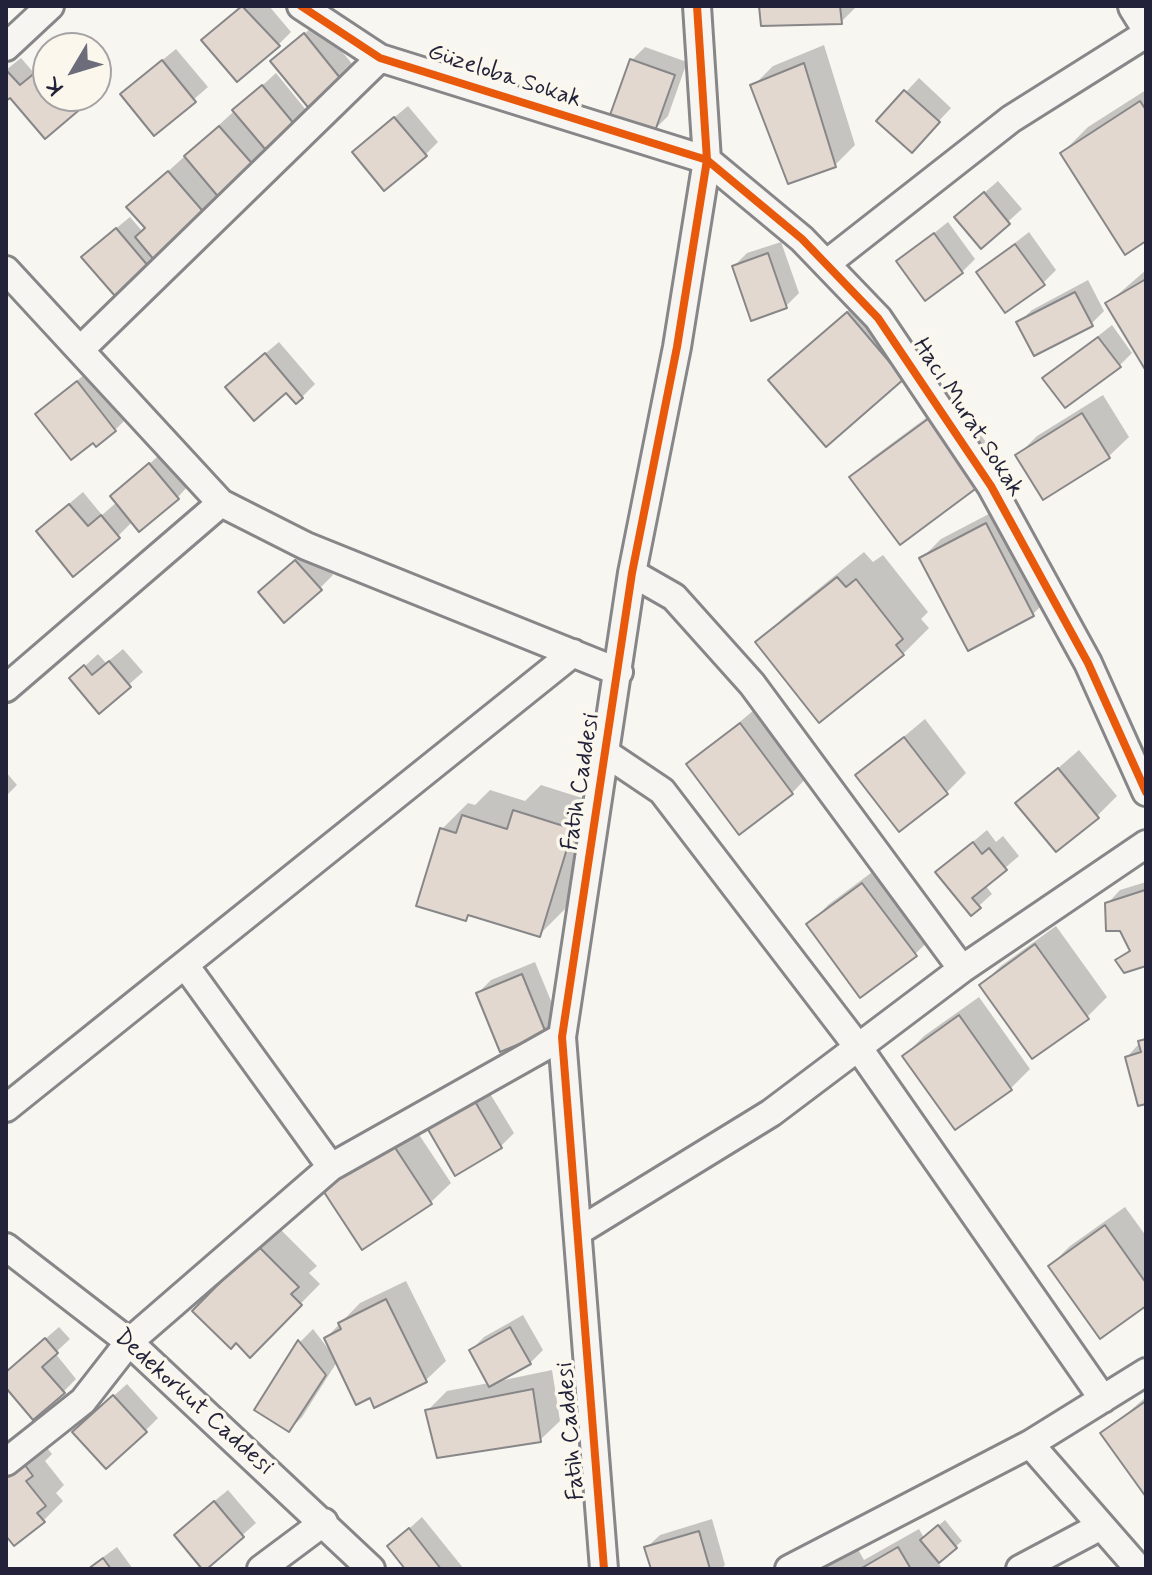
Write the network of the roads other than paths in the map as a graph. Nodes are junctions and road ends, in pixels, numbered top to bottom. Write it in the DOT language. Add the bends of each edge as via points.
graph roads {
  1 [pos="50,6"];
  2 [pos="301,6"];
  3 [pos="697,6"];
  4 [pos="1136,6"];
  5 [pos="1146,22"];
  6 [pos="1146,34"];
  7 [pos="6,47"];
  8 [pos="380,58"];
  9 [pos="707,160"];
  10 [pos="826,264"];
  11 [pos="6,270"];
  12 [pos="80,350"];
  13 [pos="221,503"];
  14 [pos="632,573"];
  15 [pos="573,653"];
  16 [pos="619,672"];
  17 [pos="6,688"];
  18 [pos="607,754"];
  19 [pos="1146,792"];
  20 [pos="1146,844"];
  21 [pos="185,965"];
  22 [pos="962,969"];
  23 [pos="562,1037"];
  24 [pos="858,1047"];
  25 [pos="6,1108"];
  26 [pos="331,1167"];
  27 [pos="579,1231"];
  28 [pos="6,1247"];
  29 [pos="129,1342"];
  30 [pos="1146,1372"];
  31 [pos="1103,1399"];
  32 [pos="1030,1444"];
  33 [pos="6,1462"];
  34 [pos="324,1522"];
  35 [pos="1101,1526"];
  36 [pos="795,1568"];
  37 [pos="261,1569"];
  38 [pos="371,1569"];
  39 [pos="604,1569"];
  40 [pos="1020,1569"];
  41 [pos="1139,1569"];
  1 -- 7 [label="street"];
  2 -- 8 [label="street, Güzeloba Sokak"];
  3 -- 9 [label="street, Fatih Caddesi"];
  4 -- 5 [label="main road"];
  6 -- 10 [label="street" via="1011,119"];
  8 -- 9 [label="street, Güzeloba Sokak"];
  8 -- 12 [label="street"];
  9 -- 10 [label="street, Hacı Murat Sokak"];
  9 -- 14 [label="street, Fatih Caddesi"];
  10 -- 19 [label="street, Hacı Murat Sokak" via="878,318 991,486 1088,663"];
  11 -- 12 [label="street"];
  12 -- 13 [label="street"];
  13 -- 15 [label="street" via="306,546"];
  13 -- 17 [label="street"];
  14 -- 16 [label="street, Fatih Caddesi"];
  14 -- 22 [label="street" via="674,597 752,684"];
  15 -- 16 [label="street"];
  15 -- 21 [label="street"];
  16 -- 18 [label="street, Fatih Caddesi"];
  18 -- 23 [label="street, Fatih Caddesi"];
  18 -- 24 [label="street" via="662,791"];
  20 -- 22 [label="street"];
  21 -- 25 [label="street"];
  21 -- 26 [label="street"];
  22 -- 24 [label="street"];
  23 -- 26 [label="street"];
  23 -- 27 [label="street, Fatih Caddesi"];
  24 -- 27 [label="street" via="771,1113"];
  24 -- 31 [label="street"];
  26 -- 29 [label="street"];
  27 -- 39 [label="street, Fatih Caddesi"];
  28 -- 29 [label="street, Dedekorkut Caddesi"];
  29 -- 33 [label="street" via="83,1401"];
  29 -- 34 [label="street, Dedekorkut Caddesi"];
  30 -- 31 [label="street"];
  31 -- 32 [label="street"];
  32 -- 35 [label="street"];
  32 -- 36 [label="street"];
  34 -- 37 [label="street"];
  34 -- 38 [label="street, Dedekorkut Caddesi"];
  35 -- 40 [label="street"];
  35 -- 41 [label="street"];
}
